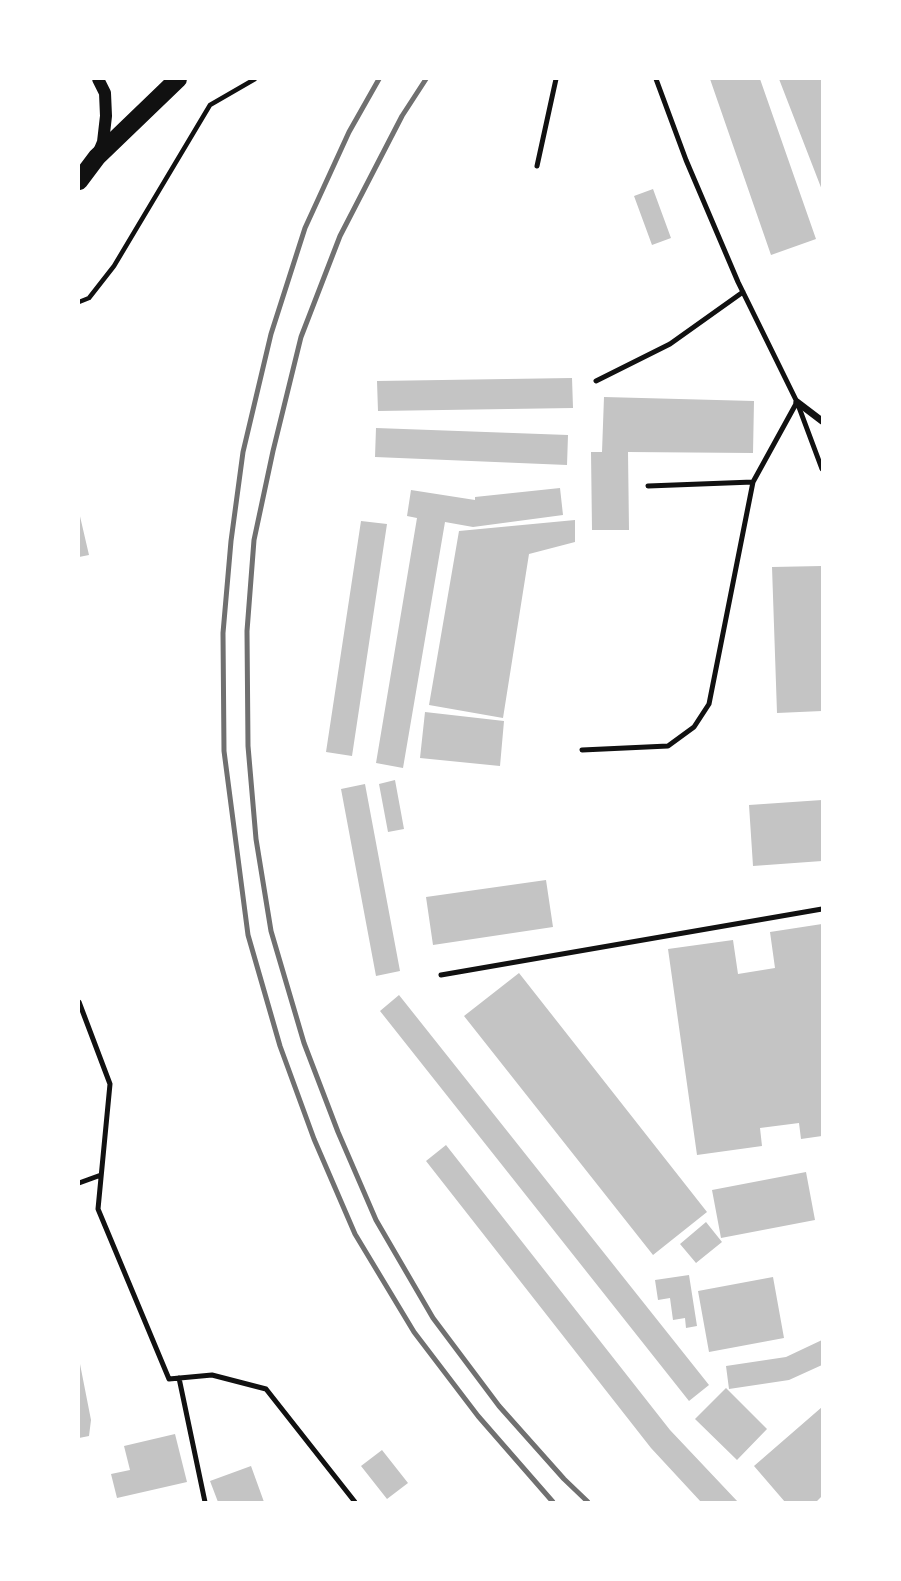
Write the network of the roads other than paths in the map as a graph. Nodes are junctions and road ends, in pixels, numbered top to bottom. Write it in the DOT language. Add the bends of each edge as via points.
graph roads {
  1 [pos="98,79"];
  2 [pos="178,79"];
  3 [pos="556,79"];
  4 [pos="656,79"];
  5 [pos="97,157"];
  6 [pos="537,166"];
  7 [pos="79,181"];
  8 [pos="743,292"];
  9 [pos="596,382"];
  10 [pos="797,402"];
  11 [pos="822,421"];
  12 [pos="822,469"];
  13 [pos="754,482"];
  14 [pos="648,486"];
  15 [pos="582,750"];
  16 [pos="822,909"];
  17 [pos="441,975"];
  18 [pos="79,1002"];
  19 [pos="101,1175"];
  20 [pos="79,1183"];
  21 [pos="179,1378"];
  22 [pos="205,1502"];
  23 [pos="355,1502"];
  1 -- 5 [label="street" via="106,116"];
  2 -- 5 [label="main road"];
  3 -- 6 [label="lane"];
  4 -- 8 [label="lane"];
  5 -- 7 [label="main road"];
  8 -- 9 [label="lane" via="670,344"];
  8 -- 10 [label="lane"];
  10 -- 11 [label="street"];
  10 -- 12 [label="lane"];
  10 -- 13 [label="lane"];
  13 -- 14 [label="lane"];
  13 -- 15 [label="lane" via="709,704 694,727 668,746"];
  16 -- 17 [label="lane"];
  18 -- 19 [label="lane" via="110,1083"];
  19 -- 20 [label="lane"];
  19 -- 21 [label="lane" via="97,1209 169,1379"];
  21 -- 22 [label="lane"];
  21 -- 23 [label="lane" via="212,1375 267,1389"];
}
